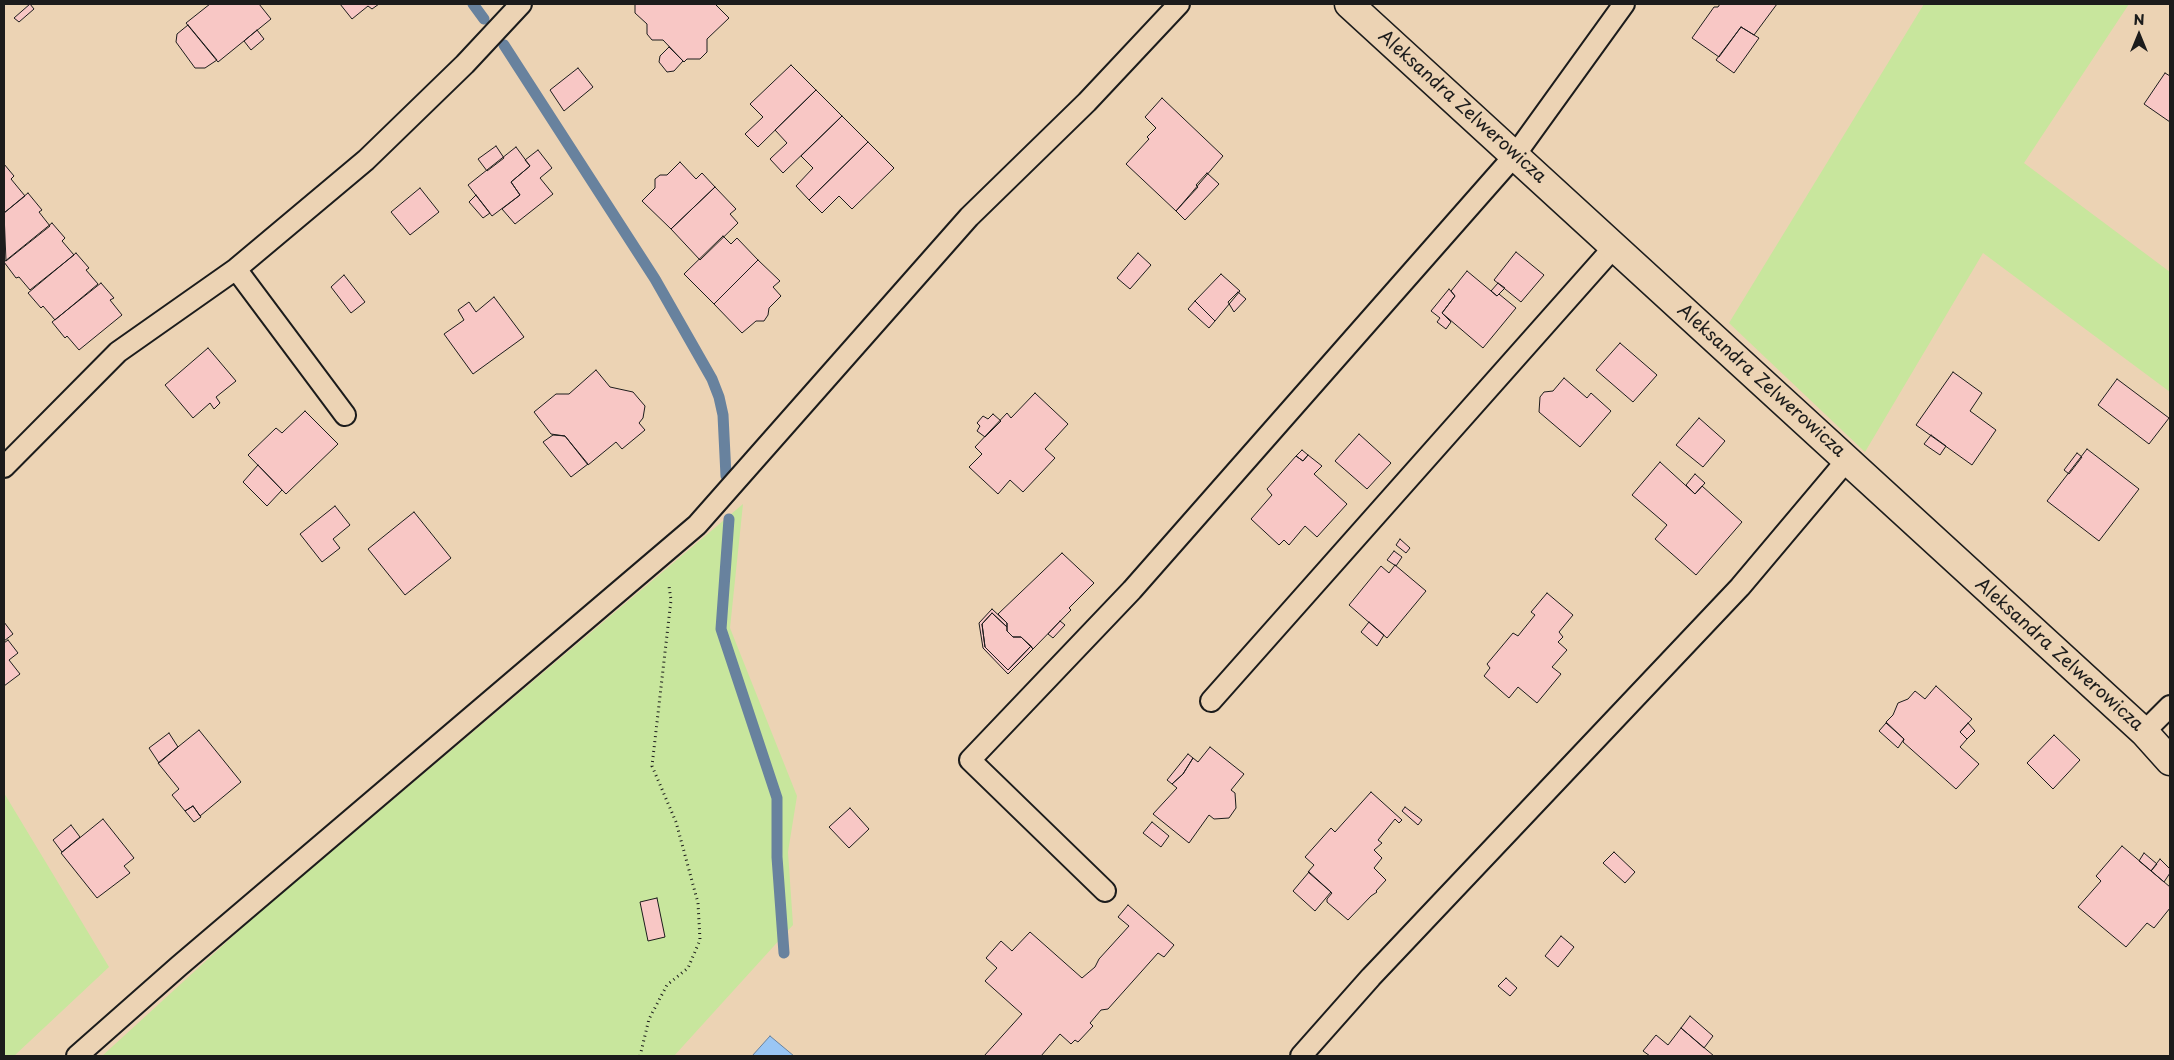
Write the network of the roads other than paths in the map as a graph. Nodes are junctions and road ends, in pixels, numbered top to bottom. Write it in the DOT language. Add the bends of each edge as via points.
graph roads {
  1 [pos="521,4"];
  2 [pos="1179,4"];
  3 [pos="1349,4"];
  4 [pos="1624,4"];
  5 [pos="1515,155"];
  6 [pos="1614,247"];
  7 [pos="236,269"];
  8 [pos="345,415"];
  9 [pos="1847,460"];
  10 [pos="4,467"];
  11 [pos="1211,701"];
  12 [pos="2170,706"];
  13 [pos="2144,732"];
  14 [pos="2170,760"];
  15 [pos="1105,891"];
  16 [pos="77,1056"];
  17 [pos="1301,1056"];
  1 -- 7 [label="lane" via="465,64 366,160"];
  2 -- 16 [label="lane" via="1087,102 969,217 697,525"];
  3 -- 5 [label="street, Aleksandra Zelwerowicza"];
  4 -- 5 [label="lane"];
  5 -- 6 [label="street, Aleksandra Zelwerowicza"];
  5 -- 15 [label="lane" via="1132,590 970,760"];
  6 -- 9 [label="street, Aleksandra Zelwerowicza"];
  6 -- 11 [label="lane"];
  7 -- 8 [label="lane"];
  7 -- 10 [label="lane" via="118,352"];
  9 -- 13 [label="street, Aleksandra Zelwerowicza"];
  9 -- 17 [label="lane" via="1740,587 1371,977"];
  12 -- 13 [label="lane"];
  13 -- 14 [label="street, Aleksandra Zelwerowicza"];
}
